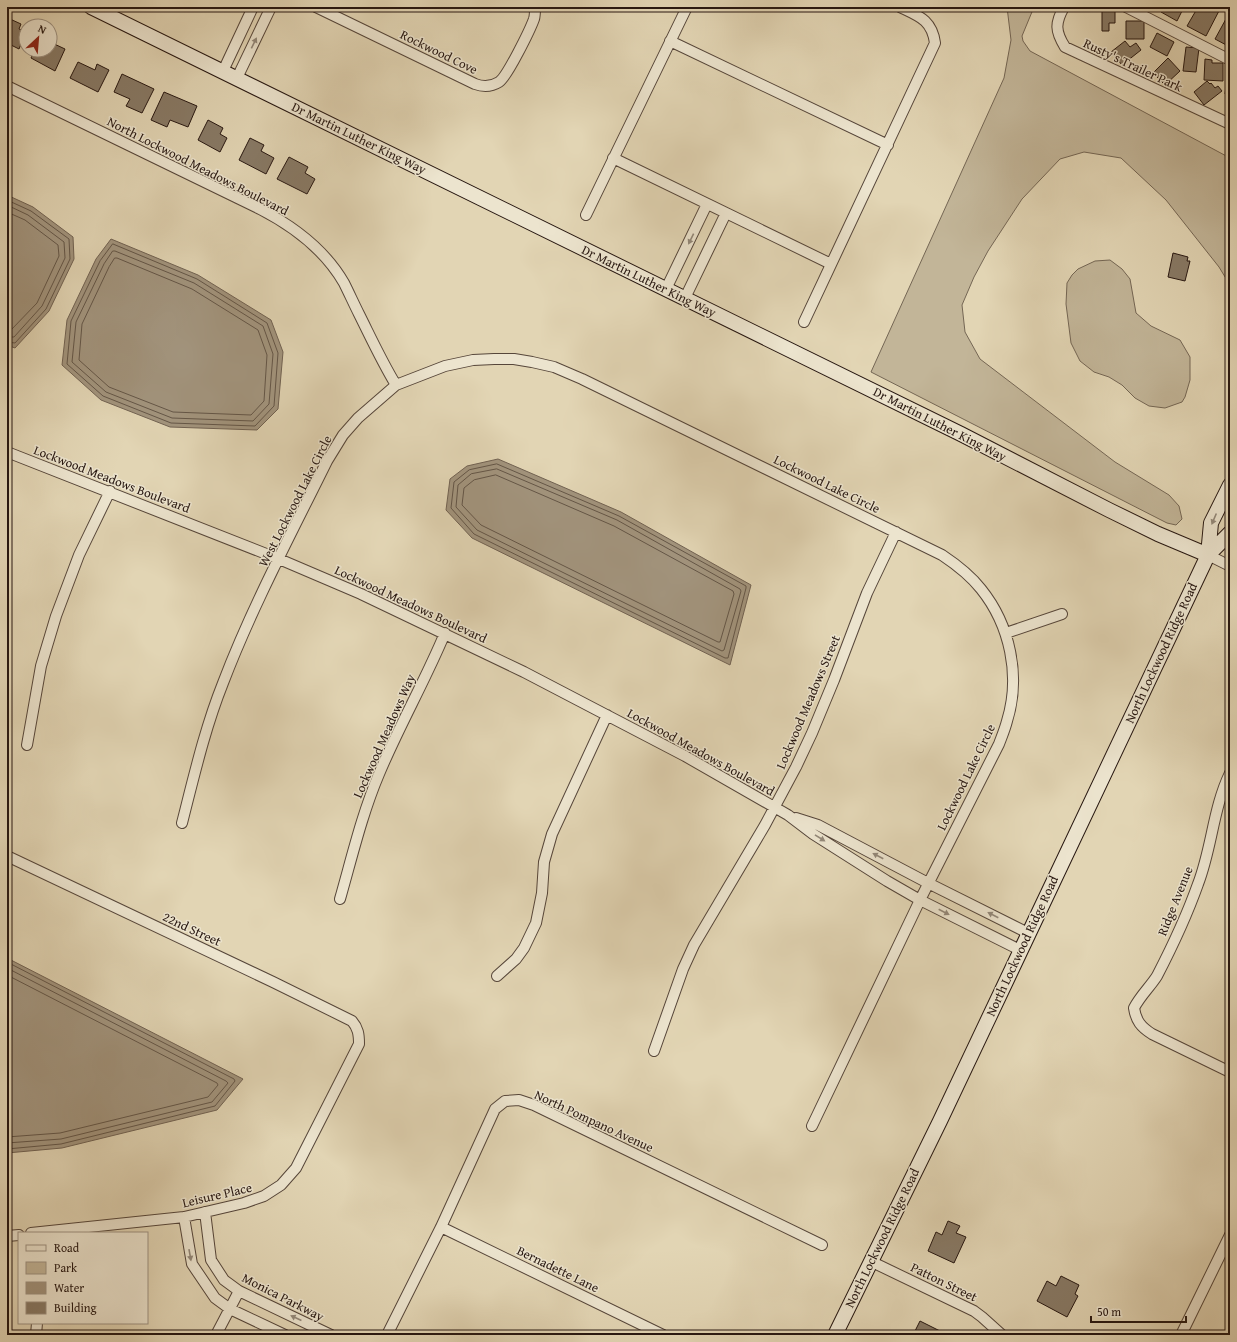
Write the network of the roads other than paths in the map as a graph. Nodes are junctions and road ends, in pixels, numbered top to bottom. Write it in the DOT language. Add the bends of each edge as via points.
graph roads {
  1 [pos="91,7"];
  2 [pos="253,7"];
  3 [pos="271,7"];
  4 [pos="316,7"];
  5 [pos="535,7"];
  6 [pos="687,7"];
  7 [pos="900,7"];
  8 [pos="1064,7"];
  9 [pos="1126,7"];
  10 [pos="670,41"];
  11 [pos="1230,60"];
  12 [pos="223,71"];
  13 [pos="237,78"];
  14 [pos="7,86"];
  15 [pos="1230,124"];
  16 [pos="888,145"];
  17 [pos="613,158"];
  18 [pos="708,204"];
  19 [pos="726,213"];
  20 [pos="586,215"];
  21 [pos="831,264"];
  22 [pos="666,289"];
  23 [pos="685,298"];
  24 [pos="804,322"];
  25 [pos="396,385"];
  26 [pos="619,397"];
  27 [pos="7,452"];
  28 [pos="1230,486"];
  29 [pos="110,491"];
  30 [pos="896,532"];
  31 [pos="1230,533"];
  32 [pos="1208,556"];
  33 [pos="280,559"];
  34 [pos="1230,566"];
  35 [pos="1062,614"];
  36 [pos="445,633"];
  37 [pos="1006,633"];
  38 [pos="607,715"];
  39 [pos="27,745"];
  40 [pos="1230,773"];
  41 [pos="774,808"];
  42 [pos="788,816"];
  43 [pos="182,823"];
  44 [pos="7,856"];
  45 [pos="928,883"];
  46 [pos="340,899"];
  47 [pos="920,900"];
  48 [pos="1028,933"];
  49 [pos="1020,950"];
  50 [pos="497,976"];
  51 [pos="359,1034"];
  52 [pos="654,1051"];
  53 [pos="1230,1072"];
  54 [pos="812,1126"];
  55 [pos="205,1212"];
  56 [pos="184,1216"];
  57 [pos="441,1227"];
  58 [pos="40,1232"];
  59 [pos="18,1234"];
  60 [pos="1230,1235"];
  61 [pos="7,1236"];
  62 [pos="822,1245"];
  63 [pos="870,1261"];
  64 [pos="239,1291"];
  65 [pos="230,1309"];
  66 [pos="37,1324"];
  67 [pos="36,1335"];
  68 [pos="216,1335"];
  69 [pos="285,1335"];
  70 [pos="331,1335"];
  71 [pos="387,1335"];
  72 [pos="663,1335"];
  73 [pos="835,1335"];
  74 [pos="1002,1335"];
  75 [pos="1181,1335"];
  1 -- 12 [label="street, Dr Martin Luther King Way"];
  2 -- 12 [label="street"];
  13 -- 3 [label="street, one-way"];
  4 -- 5 [label="street, Rockwood Cove" via="482,86 499,82 508,72 534,19"];
  6 -- 10 [label="street"];
  7 -- 16 [label="street" via="927,22 934,32 935,43"];
  8 -- 15 [label="street, Rusty's Trailer Park" via="1058,19 1057,29 1065,47"];
  9 -- 11 [label="street"];
  10 -- 16 [label="street"];
  10 -- 17 [label="street"];
  12 -- 13 [label="street, Dr Martin Luther King Way"];
  13 -- 22 [label="street, Dr Martin Luther King Way"];
  14 -- 25 [label="street, North Lockwood Meadows Boulevard" via="260,209 305,238 329,262 344,283"];
  16 -- 21 [label="street"];
  17 -- 18 [label="street"];
  17 -- 20 [label="street"];
  18 -- 19 [label="street"];
  18 -- 22 [label="street, one-way"];
  19 -- 21 [label="street"];
  19 -- 23 [label="street"];
  21 -- 24 [label="street"];
  22 -- 23 [label="street, Dr Martin Luther King Way"];
  23 -- 32 [label="street, Dr Martin Luther King Way" via="1116,514"];
  25 -- 26 [label="street, West Lockwood Lake Circle" via="458,362 514,360 554,368"];
  25 -- 33 [label="street, West Lockwood Lake Circle" via="368,408 343,435 327,461"];
  26 -- 30 [label="street, Lockwood Lake Circle"];
  27 -- 29 [label="street, Lockwood Meadows Boulevard"];
  28 -- 32 [label="street, North Lockwood Ridge Road, one-way" via="1211,523"];
  29 -- 33 [label="street, Lockwood Meadows Boulevard"];
  29 -- 39 [label="street" via="79,555 56,616 41,666"];
  30 -- 37 [label="street, Lockwood Lake Circle" via="942,555 967,574 995,609"];
  30 -- 41 [label="street, Lockwood Meadows Street" via="867,593 812,733"];
  31 -- 32 [label="street, North Lockwood Ridge Road"];
  32 -- 34 [label="street"];
  32 -- 48 [label="street, North Lockwood Ridge Road"];
  33 -- 36 [label="street, Lockwood Meadows Boulevard"];
  33 -- 43 [label="street, West Lockwood Lake Circle" via="246,626 222,684 203,742"];
  35 -- 37 [label="street"];
  36 -- 38 [label="street, Lockwood Meadows Boulevard"];
  36 -- 46 [label="street, Lockwood Meadows Way" via="379,774 362,820"];
  37 -- 45 [label="street, Lockwood Lake Circle" via="1013,671 1008,721 999,744"];
  38 -- 41 [label="street, Lockwood Meadows Boulevard" via="685,756"];
  38 -- 50 [label="street" via="552,834 544,862 542,893 536,923 516,959"];
  40 -- 53 [label="street, Ridge Avenue" via="1220,798 1205,861 1191,903 1156,977 1134,1008 1138,1022 1144,1029"];
  41 -- 42 [label="street, Lockwood Meadows Boulevard"];
  41 -- 52 [label="street, Lockwood Meadows Street" via="694,945"];
  45 -- 42 [label="street, Lockwood Meadows Boulevard, one-way" via="818,825"];
  42 -- 47 [label="street, Lockwood Meadows Boulevard, one-way"];
  44 -- 51 [label="street, 22nd Street" via="352,1021"];
  45 -- 47 [label="street, Lockwood Lake Circle"];
  48 -- 45 [label="street, Lockwood Meadows Boulevard, one-way"];
  47 -- 49 [label="street, Lockwood Meadows Boulevard, one-way"];
  47 -- 54 [label="street, Lockwood Lake Circle"];
  48 -- 49 [label="street, North Lockwood Ridge Road"];
  49 -- 63 [label="street, North Lockwood Ridge Road" via="940,1121"];
  51 -- 55 [label="street, Leisure Place" via="359,1044 291,1175 272,1191 254,1200"];
  55 -- 56 [label="street, Leisure Place"];
  55 -- 64 [label="street, Monica Parkway" via="211,1260 224,1280"];
  56 -- 58 [label="street, Leisure Place"];
  56 -- 65 [label="street, one-way" via="192,1264 215,1298"];
  57 -- 62 [label="street, North Pompano Avenue" via="495,1109 505,1101 518,1100 534,1105"];
  57 -- 71 [label="street, North Pompano Avenue"];
  57 -- 72 [label="street, Bernadette Lane"];
  59 -- 61 [label="street"];
  60 -- 75 [label="street"];
  63 -- 73 [label="street, North Lockwood Ridge Road"];
  63 -- 74 [label="street, Patton Street" via="974,1311"];
  64 -- 65 [label="street"];
  70 -- 64 [label="street, Monica Parkway, one-way"];
  65 -- 68 [label="street"];
  65 -- 69 [label="street"];
  66 -- 67 [label="street"];
}
